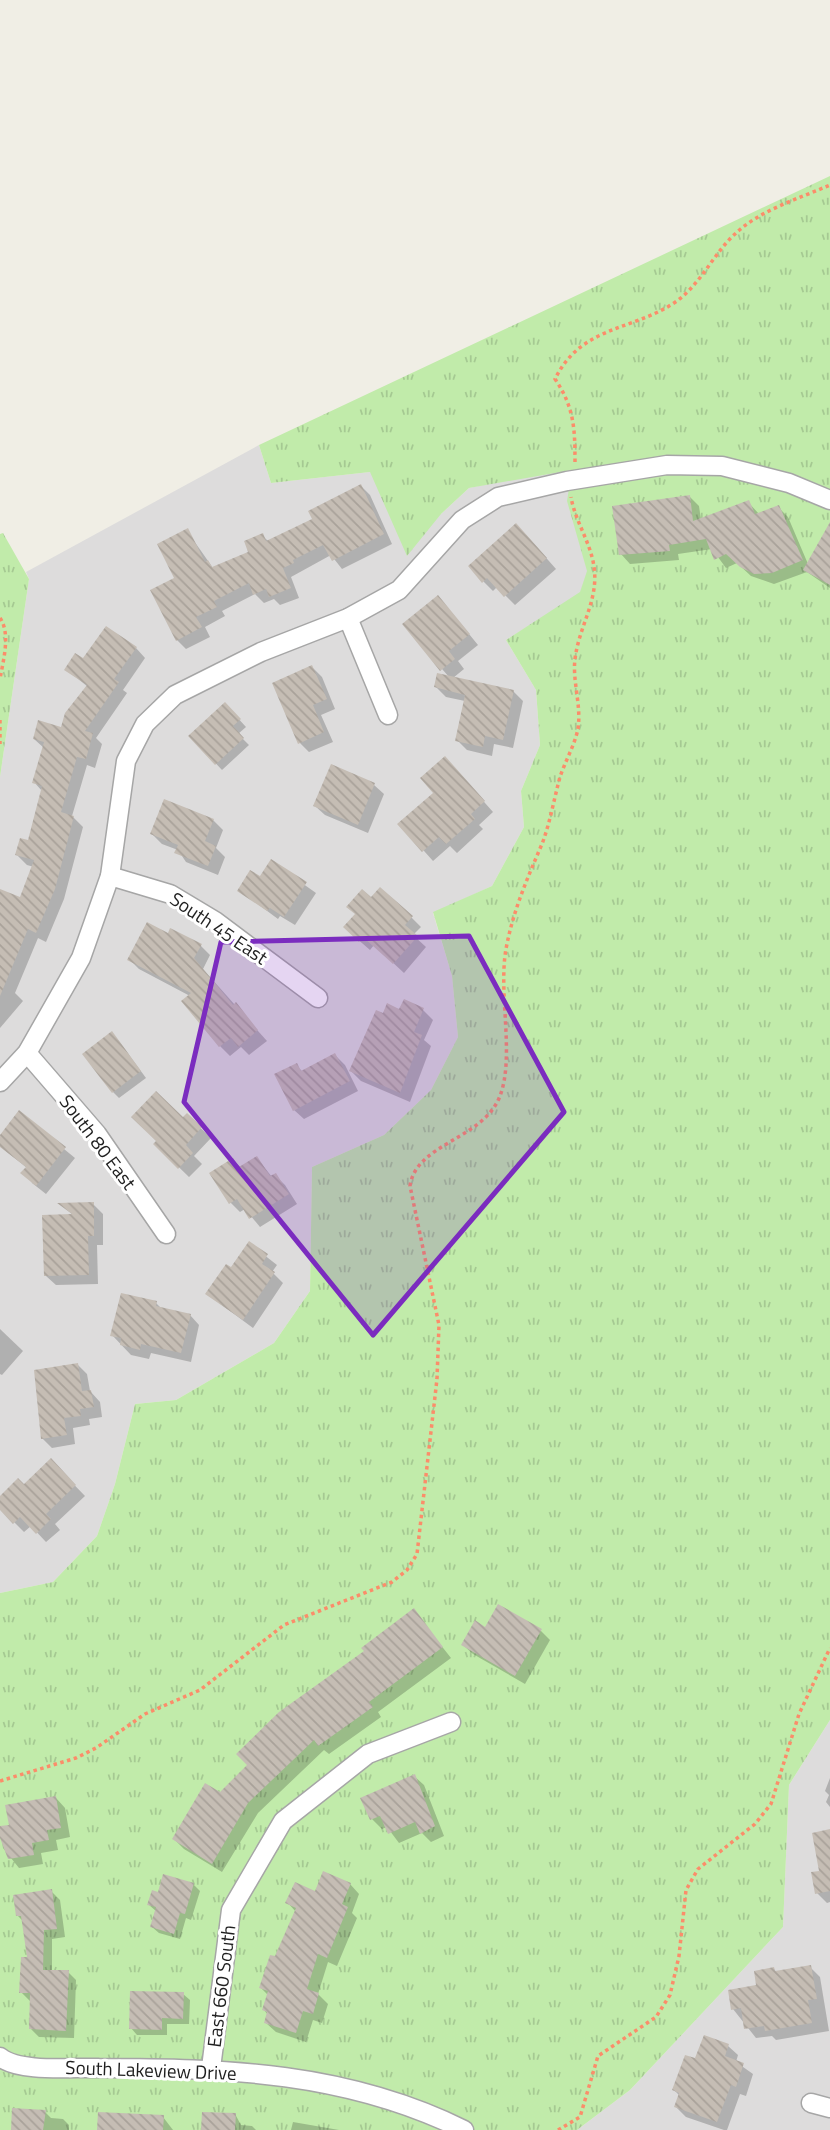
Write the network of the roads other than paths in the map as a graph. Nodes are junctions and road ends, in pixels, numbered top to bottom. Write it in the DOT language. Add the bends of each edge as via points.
graph roads {
  1 [pos="830,500"];
  2 [pos="348,618"];
  3 [pos="388,715"];
  4 [pos="110,877"];
  5 [pos="318,998"];
  6 [pos="27,1053"];
  7 [pos="0,1082"];
  8 [pos="166,1234"];
  9 [pos="451,1723"];
  10 [pos="0,2057"];
  11 [pos="211,2068"];
  12 [pos="811,2103"];
  13 [pos="830,2108"];
  14 [pos="464,2130"];
  1 -- 2 [label="street" via="789,483 722,466 667,465 498,498 462,520 399,590"];
  2 -- 3 [label="street"];
  2 -- 4 [label="street" via="261,652 175,695 145,724 126,761"];
  4 -- 5 [label="street, South 45 East" via="170,894 215,921"];
  4 -- 6 [label="street" via="81,958"];
  6 -- 7 [label="street"];
  6 -- 8 [label="street, South 80 East" via="97,1134"];
  9 -- 11 [label="street, East 660 South" via="368,1754 283,1821 232,1910"];
  10 -- 11 [label="street, South Lakeview Drive" via="7,2063 36,2067"];
  11 -- 14 [label="street, South Lakeview Drive" via="326,2081"];
  12 -- 13 [label="street"];
}
